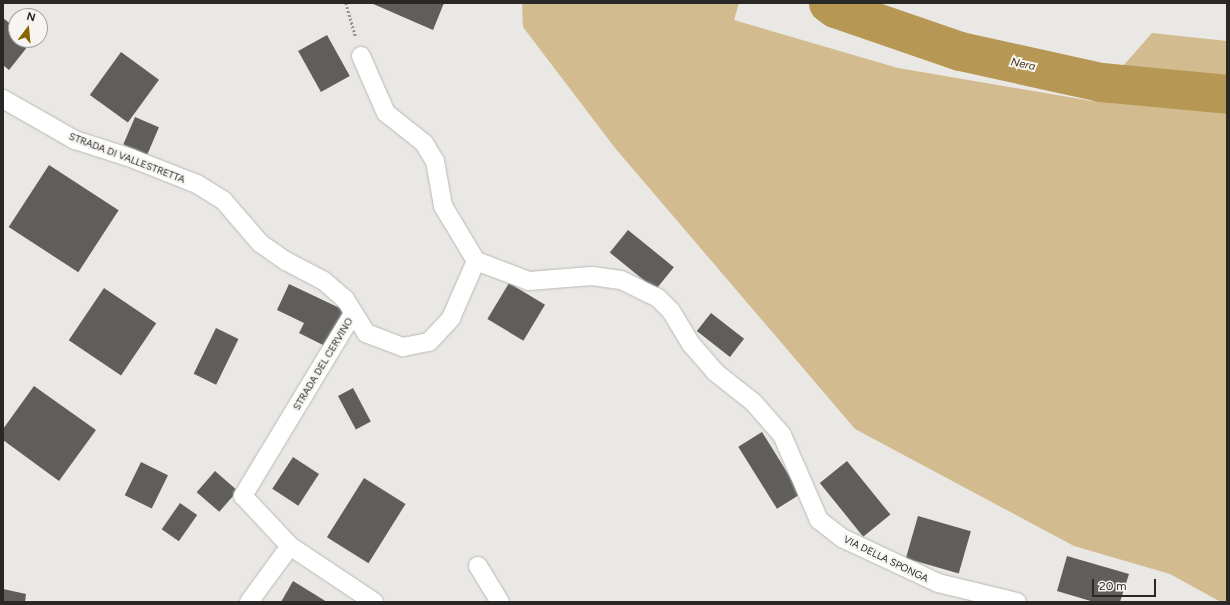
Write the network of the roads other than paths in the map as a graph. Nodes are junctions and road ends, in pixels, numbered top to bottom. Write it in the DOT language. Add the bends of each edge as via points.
graph roads {
  1 [pos="361,56"];
  2 [pos="3,99"];
  3 [pos="476,261"];
  4 [pos="353,314"];
  5 [pos="290,546"];
  6 [pos="478,566"];
  7 [pos="249,602"];
  8 [pos="374,602"];
  9 [pos="500,602"];
  10 [pos="1017,602"];
  1 -- 3 [label="street" via="386,113 424,143 435,161 443,206"];
  2 -- 4 [label="street, STRADA DI VALLESTRETTA" via="75,140 131,158 197,184 223,200 260,243 324,282 345,300"];
  3 -- 4 [label="street, STRADA DEL CERVINO" via="451,318 429,342 403,347 366,333"];
  3 -- 10 [label="street, VIA DELLA SPONGA" via="529,280 592,276 621,280 658,298 671,311 691,344 715,372 753,402 782,435 820,520 842,538 938,583"];
  4 -- 5 [label="street, STRADA DEL CERVINO" via="243,496"];
  5 -- 7 [label="street"];
  5 -- 8 [label="street"];
  6 -- 9 [label="street"];
}
